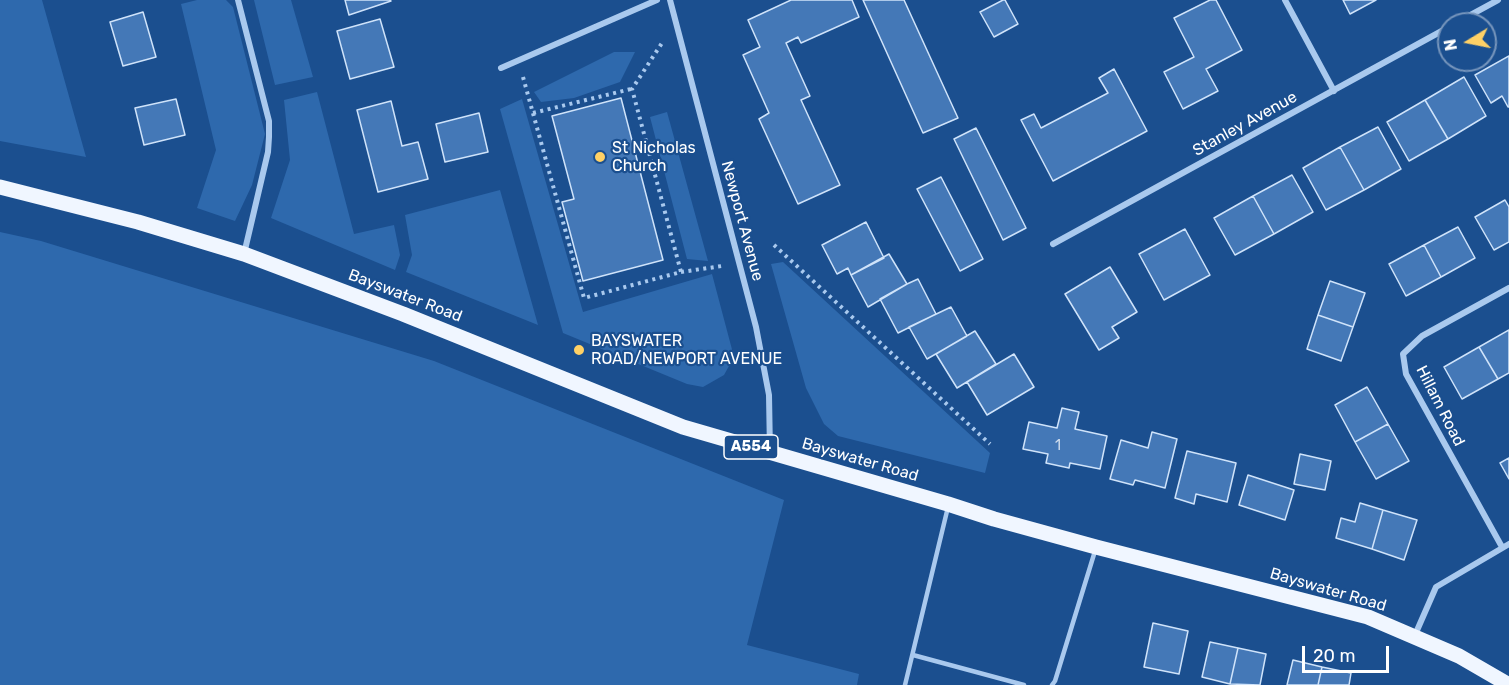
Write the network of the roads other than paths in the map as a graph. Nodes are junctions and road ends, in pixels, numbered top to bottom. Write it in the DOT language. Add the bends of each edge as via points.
graph roads {
  1 [pos="238,0"];
  2 [pos="657,0"];
  3 [pos="670,0"];
  4 [pos="1285,0"];
  5 [pos="1498,0"];
  6 [pos="1476,12"];
  7 [pos="1437,34"];
  8 [pos="501,68"];
  9 [pos="1334,91"];
  10 [pos="0,187"];
  11 [pos="1053,244"];
  12 [pos="244,254"];
  13 [pos="1509,288"];
  14 [pos="770,453"];
  15 [pos="948,504"];
  16 [pos="1509,544"];
  17 [pos="1096,547"];
  18 [pos="1502,548"];
  19 [pos="1414,637"];
  20 [pos="913,655"];
  21 [pos="906,685"];
  22 [pos="1024,685"];
  23 [pos="1052,685"];
  24 [pos="1509,685"];
  1 -- 12 [label="street" via="269,137"];
  2 -- 8 [label="street"];
  3 -- 14 [label="street, Newport Avenue" via="756,327 769,395"];
  4 -- 9 [label="street"];
  5 -- 6 [label="street"];
  7 -- 9 [label="street, Stanley Avenue"];
  9 -- 11 [label="street, Stanley Avenue"];
  10 -- 12 [label="main road, Bayswater Road / A554"];
  12 -- 14 [label="main road, Bayswater Road / A554" via="682,427"];
  13 -- 18 [label="street, Hillam Road" via="1422,336 1403,354 1406,375"];
  14 -- 15 [label="main road, Bayswater Road / A554"];
  15 -- 17 [label="main road, Bayswater Road / A554"];
  15 -- 20 [label="lane"];
  16 -- 18 [label="street"];
  17 -- 19 [label="main road, Bayswater Road / A554" via="1368,617"];
  17 -- 23 [label="lane"];
  18 -- 19 [label="street" via="1436,587"];
  19 -- 24 [label="main road, Bayswater Road / A554" via="1459,656"];
  20 -- 21 [label="lane"];
  20 -- 22 [label="lane"];
}
